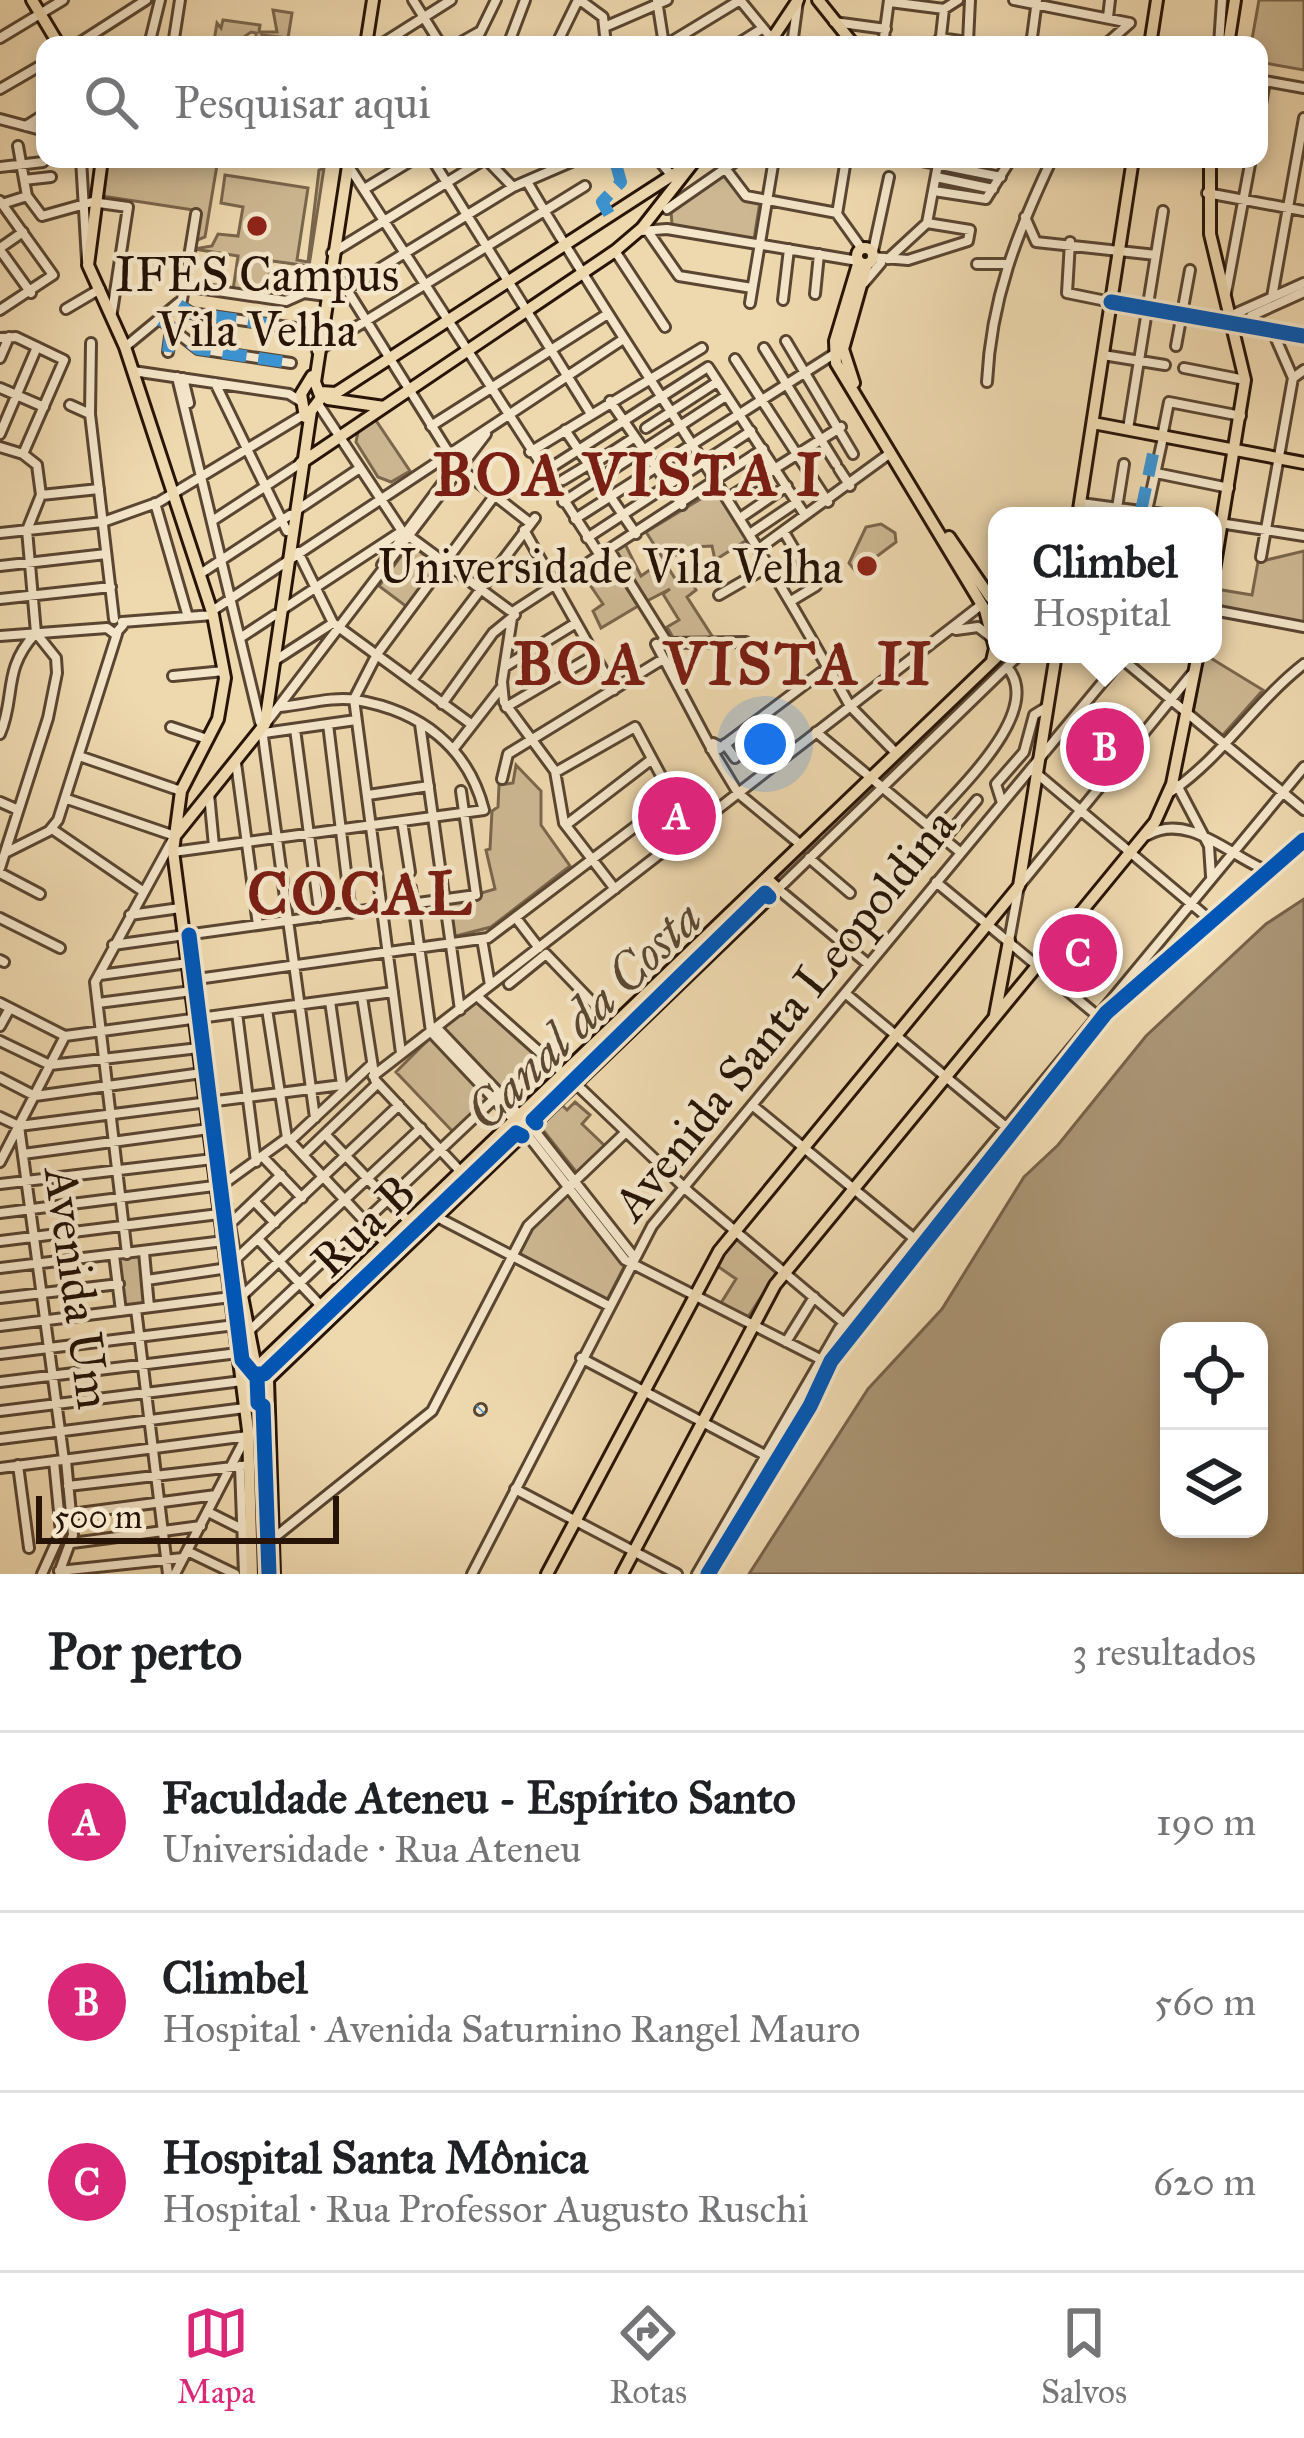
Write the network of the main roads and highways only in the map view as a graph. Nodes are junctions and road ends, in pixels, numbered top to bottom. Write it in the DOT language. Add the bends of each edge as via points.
graph roads {
  1 [pos="32,0"];
  2 [pos="798,0"];
  3 [pos="818,0"];
  4 [pos="1157,0"];
  5 [pos="1235,0"];
  6 [pos="371,1"];
  7 [pos="53,36"];
  8 [pos="365,36"];
  9 [pos="778,36"];
  10 [pos="846,36"];
  11 [pos="1151,36"];
  12 [pos="1229,36"];
  13 [pos="102,168"];
  14 [pos="345,168"];
  15 [pos="687,168"];
  16 [pos="1132,168"];
  17 [pos="1209,168"];
  18 [pos="675,180"];
  19 [pos="1111,302"];
  20 [pos="1230,319"];
  21 [pos="1304,336"];
  22 [pos="833,351"];
  23 [pos="339,396"];
  24 [pos="311,399"];
  25 [pos="384,407"];
  26 [pos="1094,422"];
  27 [pos="1236,451"];
  28 [pos="300,463"];
  29 [pos="1304,463"];
  30 [pos="1080,507"];
  31 [pos="1222,510"];
  32 [pos="987,594"];
  33 [pos="277,613"];
  34 [pos="988,661"];
  35 [pos="1054,663"];
  36 [pos="1196,663"];
  37 [pos="263,727"];
  38 [pos="174,841"];
  39 [pos="772,884"];
  40 [pos="1009,941"];
  41 [pos="993,1022"];
  42 [pos="522,1123"];
  43 [pos="237,1296"];
  44 [pos="255,1384"];
  45 [pos="249,1533"];
  46 [pos="271,1544"];
  47 [pos="245,1573"];
  48 [pos="274,1574"];
  49 [pos="547,1574"];
  50 [pos="622,1574"];
  1 -- 7 [label="main road"];
  2 -- 9 [label="main road"];
  3 -- 10 [label="main road"];
  4 -- 11 [label="main road"];
  5 -- 12 [label="main road"];
  6 -- 8 [label="main road"];
  13 -- 38 [label="main road" via="88,260 133,370 213,613 224,670 224,702 181,791"];
  14 -- 24 [label="main road"];
  15 -- 18 [label="main road"];
  16 -- 19 [label="main road"];
  17 -- 20 [label="main road" via="1210,234"];
  18 -- 23 [label="main road" via="446,318"];
  18 -- 25 [label="main road" via="665,217"];
  19 -- 20 [label="main road"];
  19 -- 26 [label="main road"];
  20 -- 21 [label="main road"];
  20 -- 27 [label="main road" via="1245,380"];
  22 -- 22 [label="main road" via="857,294 865,260"];
  22 -- 32 [label="main road"];
  22 -- 32 [label="main road" via="915,495"];
  23 -- 24 [label="main road"];
  23 -- 25 [label="main road"];
  24 -- 28 [label="main road"];
  25 -- 28 [label="main road"];
  26 -- 27 [label="main road"];
  26 -- 30 [label="main road"];
  27 -- 29 [label="main road"];
  27 -- 31 [label="main road"];
  28 -- 33 [label="main road"];
  33 -- 37 [label="main road"];
  33 -- 37 [label="main road"];
  34 -- 39 [label="main road"];
  35 -- 49 [label="main road" via="1018,886 734,1230"];
  36 -- 41 [label="main road" via="1174,784 1147,836"];
  37 -- 38 [label="main road"];
  38 -- 43 [label="main road"];
  39 -- 42 [label="main road" via="563,1073"];
  39 -- 42 [label="main road" via="576,1084"];
  40 -- 41 [label="main road"];
  41 -- 50 [label="main road" via="750,1324"];
  42 -- 43 [label="main road" via="257,1367"];
  42 -- 44 [label="main road, Rua B" via="437,1217"];
  43 -- 44 [label="main road" via="239,1357"];
  44 -- 45 [label="main road" via="240,1466"];
  44 -- 46 [label="main road"];
  45 -- 46 [label="main road"];
  45 -- 46 [label="main road" via="262,1525"];
  45 -- 47 [label="main road"];
  46 -- 47 [label="main road"];
  46 -- 48 [label="main road"];
}
